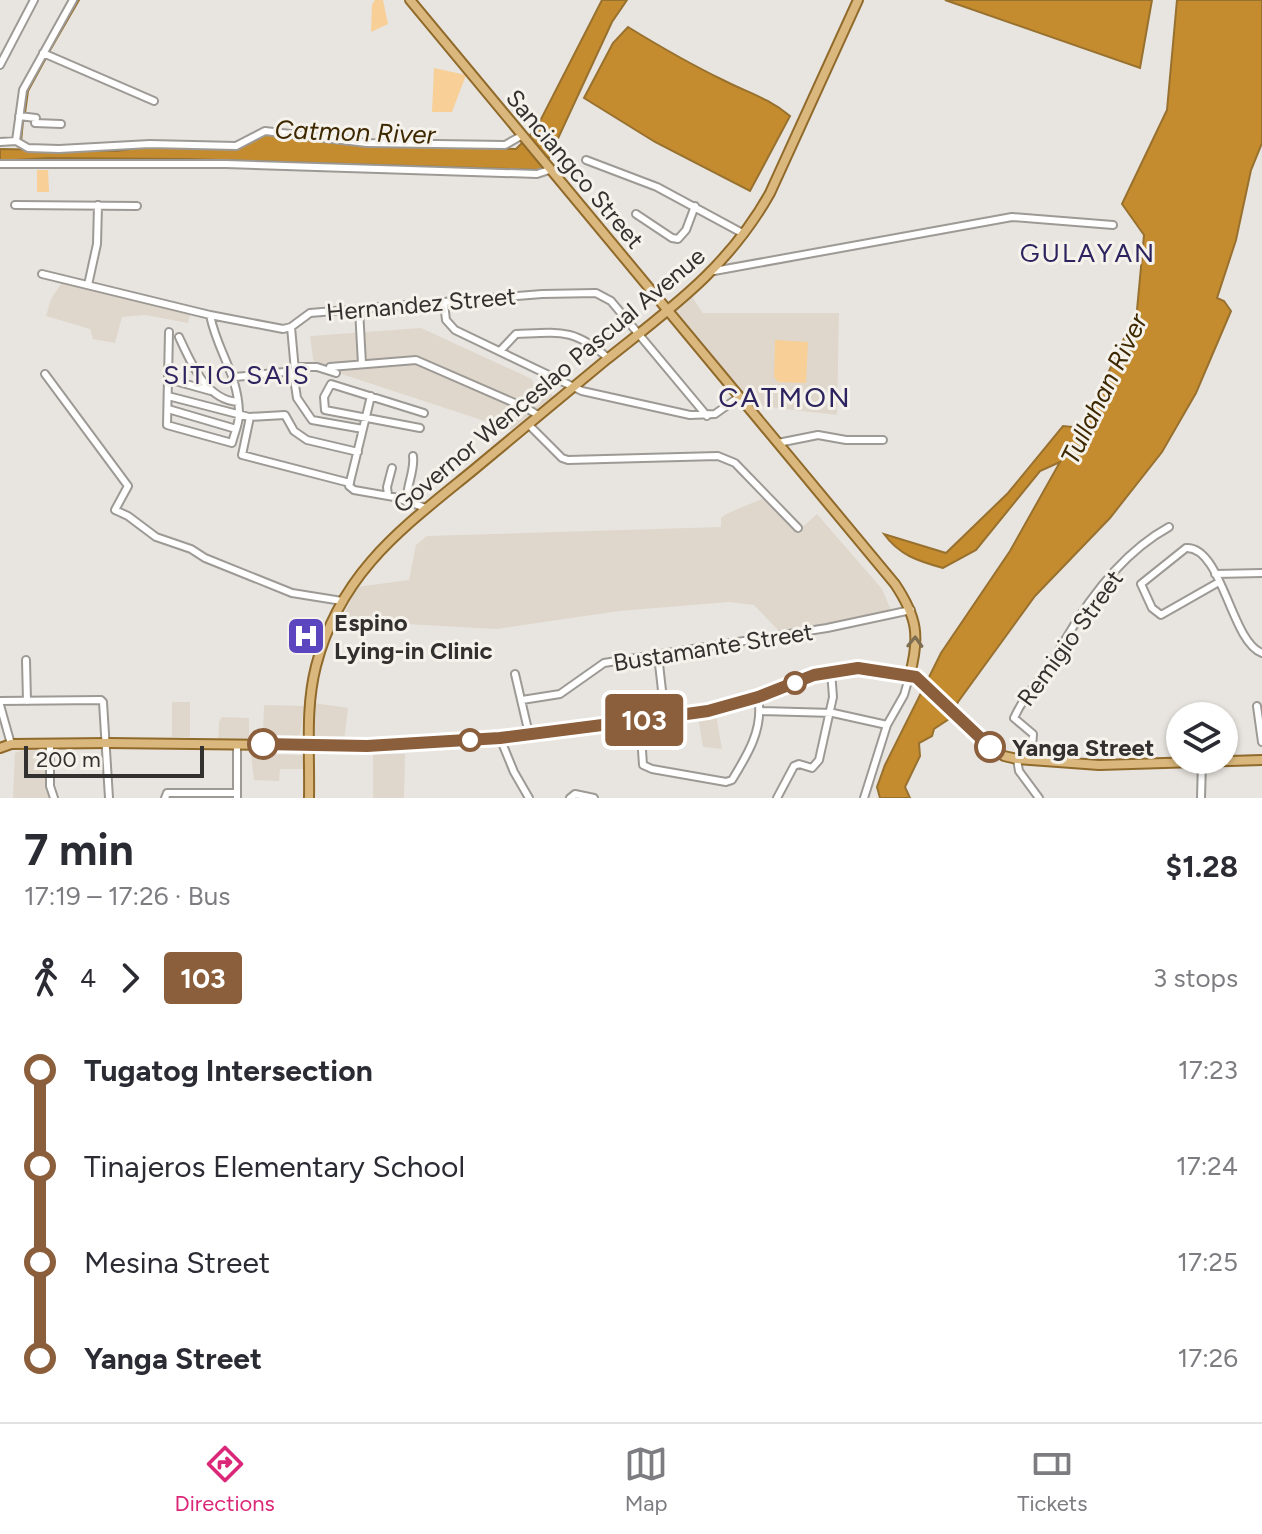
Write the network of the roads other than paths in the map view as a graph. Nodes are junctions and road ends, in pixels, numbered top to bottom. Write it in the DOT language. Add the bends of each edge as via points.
graph roads {
  1 [pos="34,0"];
  2 [pos="73,0"];
  3 [pos="858,0"];
  4 [pos="413,1"];
  5 [pos="43,53"];
  6 [pos="0,65"];
  7 [pos="154,101"];
  8 [pos="19,116"];
  9 [pos="61,124"];
  10 [pos="522,138"];
  11 [pos="16,141"];
  12 [pos="0,142"];
  13 [pos="586,160"];
  14 [pos="0,164"];
  15 [pos="546,167"];
  16 [pos="15,205"];
  17 [pos="98,205"];
  18 [pos="137,206"];
  19 [pos="695,206"];
  20 [pos="636,214"];
  21 [pos="1113,225"];
  22 [pos="744,234"];
  23 [pos="714,271"];
  24 [pos="42,274"];
  25 [pos="88,285"];
  26 [pos="444,303"];
  27 [pos="359,309"];
  28 [pos="669,311"];
  29 [pos="210,315"];
  30 [pos="291,327"];
  31 [pos="169,332"];
  32 [pos="640,334"];
  33 [pos="179,337"];
  34 [pos="500,351"];
  35 [pos="608,358"];
  36 [pos="362,364"];
  37 [pos="330,367"];
  38 [pos="294,370"];
  39 [pos="336,373"];
  40 [pos="45,374"];
  41 [pos="235,377"];
  42 [pos="168,379"];
  43 [pos="573,387"];
  44 [pos="214,392"];
  45 [pos="168,396"];
  46 [pos="371,396"];
  47 [pos="739,397"];
  48 [pos="238,402"];
  49 [pos="168,409"];
  50 [pos="424,413"];
  51 [pos="240,415"];
  52 [pos="538,415"];
  53 [pos="707,416"];
  54 [pos="250,417"];
  55 [pos="365,417"];
  56 [pos="528,424"];
  57 [pos="420,428"];
  58 [pos="236,429"];
  59 [pos="363,429"];
  60 [pos="883,440"];
  61 [pos="778,443"];
  62 [pos="358,452"];
  63 [pos="413,456"];
  64 [pos="392,468"];
  65 [pos="350,483"];
  66 [pos="388,495"];
  67 [pos="407,501"];
  68 [pos="426,508"];
  69 [pos="1169,527"];
  70 [pos="798,528"];
  71 [pos="1262,573"];
  72 [pos="1215,574"];
  73 [pos="1219,582"];
  74 [pos="342,601"];
  75 [pos="911,610"];
  76 [pos="1262,653"];
  77 [pos="658,655"];
  78 [pos="26,660"];
  79 [pos="831,671"];
  80 [pos="515,674"];
  81 [pos="910,674"];
  82 [pos="758,697"];
  83 [pos="522,700"];
  84 [pos="27,701"];
  85 [pos="0,703"];
  86 [pos="1257,706"];
  87 [pos="761,711"];
  88 [pos="830,713"];
  89 [pos="665,717"];
  90 [pos="640,720"];
  91 [pos="887,725"];
  92 [pos="529,734"];
  93 [pos="500,738"];
  94 [pos="1262,742"];
  95 [pos="108,743"];
  96 [pos="11,744"];
  97 [pos="50,744"];
  98 [pos="237,744"];
  99 [pos="309,745"];
  100 [pos="0,748"];
  101 [pos="1017,759"];
  102 [pos="1262,760"];
  103 [pos="1031,761"];
  104 [pos="1238,761"];
  105 [pos="1166,763"];
  106 [pos="1202,774"];
  107 [pos="237,795"];
  108 [pos="573,796"];
  109 [pos="527,797"];
  110 [pos="54,798"];
  111 [pos="109,798"];
  112 [pos="165,798"];
  113 [pos="309,798"];
  114 [pos="594,798"];
  115 [pos="777,798"];
  116 [pos="864,798"];
  117 [pos="1039,798"];
  118 [pos="1201,798"];
  1 -- 6 [label="street"];
  2 -- 5 [label="street"];
  3 -- 22 [label="main road, Governor Wenceslao Pascual Avenue" via="770,193"];
  4 -- 10 [label="main road, Sanciangco Street"];
  5 -- 7 [label="street"];
  5 -- 8 [label="street" via="23,90"];
  8 -- 9 [label="street"];
  8 -- 11 [label="street"];
  10 -- 11 [label="street" via="505,145 367,143 265,131 236,146 45,149"];
  10 -- 15 [label="main road, Sanciangco Street"];
  11 -- 12 [label="street"];
  13 -- 19 [label="street"];
  14 -- 15 [label="street" via="226,164 537,174"];
  15 -- 28 [label="main road, Sanciangco Street"];
  16 -- 17 [label="street"];
  17 -- 18 [label="street"];
  17 -- 25 [label="street"];
  19 -- 20 [label="street" via="678,239"];
  19 -- 22 [label="street"];
  21 -- 23 [label="street" via="1012,217"];
  22 -- 23 [label="main road, Governor Wenceslao Pascual Avenue"];
  23 -- 28 [label="main road, Governor Wenceslao Pascual Avenue"];
  24 -- 25 [label="street, Hernandez Street"];
  25 -- 29 [label="street, Hernandez Street"];
  26 -- 27 [label="street, Hernandez Street"];
  26 -- 32 [label="street, Hernandez Street" via="599,294 609,298"];
  26 -- 34 [label="street" via="449,326"];
  27 -- 30 [label="street, Hernandez Street" via="310,313"];
  27 -- 36 [label="street"];
  28 -- 32 [label="main road, Governor Wenceslao Pascual Avenue"];
  28 -- 47 [label="main road, Sanciangco Street"];
  29 -- 30 [label="street, Hernandez Street"];
  29 -- 41 [label="street"];
  30 -- 38 [label="street"];
  31 -- 42 [label="street"];
  32 -- 35 [label="main road, Governor Wenceslao Pascual Avenue"];
  32 -- 53 [label="street, Hernandez Street"];
  33 -- 44 [label="street" via="195,371"];
  34 -- 35 [label="street" via="516,334 567,334 584,338"];
  34 -- 43 [label="street"];
  35 -- 43 [label="main road, Governor Wenceslao Pascual Avenue"];
  36 -- 37 [label="street"];
  36 -- 52 [label="street" via="416,360"];
  38 -- 39 [label="street" via="317,367"];
  38 -- 41 [label="street"];
  38 -- 59 [label="street" via="297,398 312,420"];
  40 -- 74 [label="street" via="128,486 115,508 124,516 156,537 292,593"];
  41 -- 48 [label="street"];
  42 -- 44 [label="street"];
  42 -- 45 [label="street"];
  43 -- 52 [label="main road, Governor Wenceslao Pascual Avenue"];
  43 -- 53 [label="street"];
  44 -- 48 [label="street"];
  45 -- 49 [label="street"];
  45 -- 51 [label="street"];
  46 -- 50 [label="street"];
  46 -- 55 [label="street"];
  46 -- 55 [label="street" via="331,384 324,397 325,410"];
  47 -- 53 [label="street"];
  47 -- 61 [label="main road, Sanciangco Street"];
  48 -- 51 [label="street"];
  49 -- 58 [label="street"];
  49 -- 58 [label="street" via="167,425 227,443 232,443"];
  51 -- 54 [label="street"];
  51 -- 58 [label="street"];
  52 -- 56 [label="main road, Governor Wenceslao Pascual Avenue"];
  54 -- 62 [label="street" via="283,414 307,440"];
  54 -- 65 [label="street" via="242,455"];
  55 -- 57 [label="street"];
  55 -- 59 [label="street"];
  56 -- 68 [label="main road, Governor Wenceslao Pascual Avenue"];
  56 -- 70 [label="street" via="568,460 727,458"];
  59 -- 62 [label="street"];
  60 -- 61 [label="street" via="818,435"];
  61 -- 75 [label="main road, Sanciangco Street"];
  62 -- 65 [label="street"];
  63 -- 67 [label="street"];
  64 -- 66 [label="street"];
  65 -- 66 [label="street" via="354,490"];
  66 -- 67 [label="street"];
  67 -- 68 [label="street"];
  68 -- 74 [label="main road, Governor Wenceslao Pascual Avenue" via="379,550"];
  69 -- 103 [label="street, Remigio Street" via="1136,548 1107,582 1024,698 1014,718 1033,734"];
  71 -- 72 [label="street"];
  72 -- 73 [label="street"];
  72 -- 73 [label="street" via="1201,552 1186,548 1143,581 1144,593 1158,615"];
  73 -- 76 [label="street" via="1251,648"];
  74 -- 99 [label="main road, Governor Wenceslao Pascual Avenue" via="317,665"];
  75 -- 77 [label="street, Bustamante Street"];
  81 -- 75 [label="main road, Sanciangco Street, one-way" via="916,643"];
  77 -- 83 [label="street, Bustamante Street" via="604,663 560,694"];
  77 -- 89 [label="street"];
  78 -- 84 [label="street"];
  79 -- 81 [label="main road" via="858,668"];
  79 -- 82 [label="main road"];
  79 -- 88 [label="street"];
  80 -- 83 [label="street"];
  81 -- 91 [label="street"];
  81 -- 101 [label="main road" via="990,747"];
  82 -- 87 [label="street"];
  82 -- 89 [label="main road"];
  83 -- 92 [label="street"];
  84 -- 85 [label="street"];
  84 -- 95 [label="street" via="101,700"];
  85 -- 96 [label="street"];
  86 -- 94 [label="street"];
  87 -- 88 [label="street"];
  87 -- 90 [label="street" via="756,736 726,782 643,765"];
  88 -- 91 [label="street"];
  88 -- 115 [label="street" via="816,765 794,766"];
  89 -- 90 [label="main road"];
  90 -- 92 [label="main road"];
  91 -- 116 [label="street"];
  92 -- 93 [label="main road"];
  93 -- 99 [label="main road"];
  93 -- 109 [label="street"];
  95 -- 97 [label="main road"];
  95 -- 98 [label="main road"];
  95 -- 111 [label="street"];
  96 -- 97 [label="main road"];
  96 -- 100 [label="main road"];
  97 -- 110 [label="street"];
  98 -- 99 [label="main road"];
  98 -- 107 [label="street"];
  99 -- 113 [label="main road, Governor Wenceslao Pascual Avenue"];
  101 -- 103 [label="main road"];
  101 -- 117 [label="street" via="1019,771"];
  102 -- 104 [label="main road"];
  103 -- 105 [label="main road"];
  106 -- 118 [label="street"];
  107 -- 112 [label="street" via="167,793"];
  108 -- 114 [label="street"];
}
